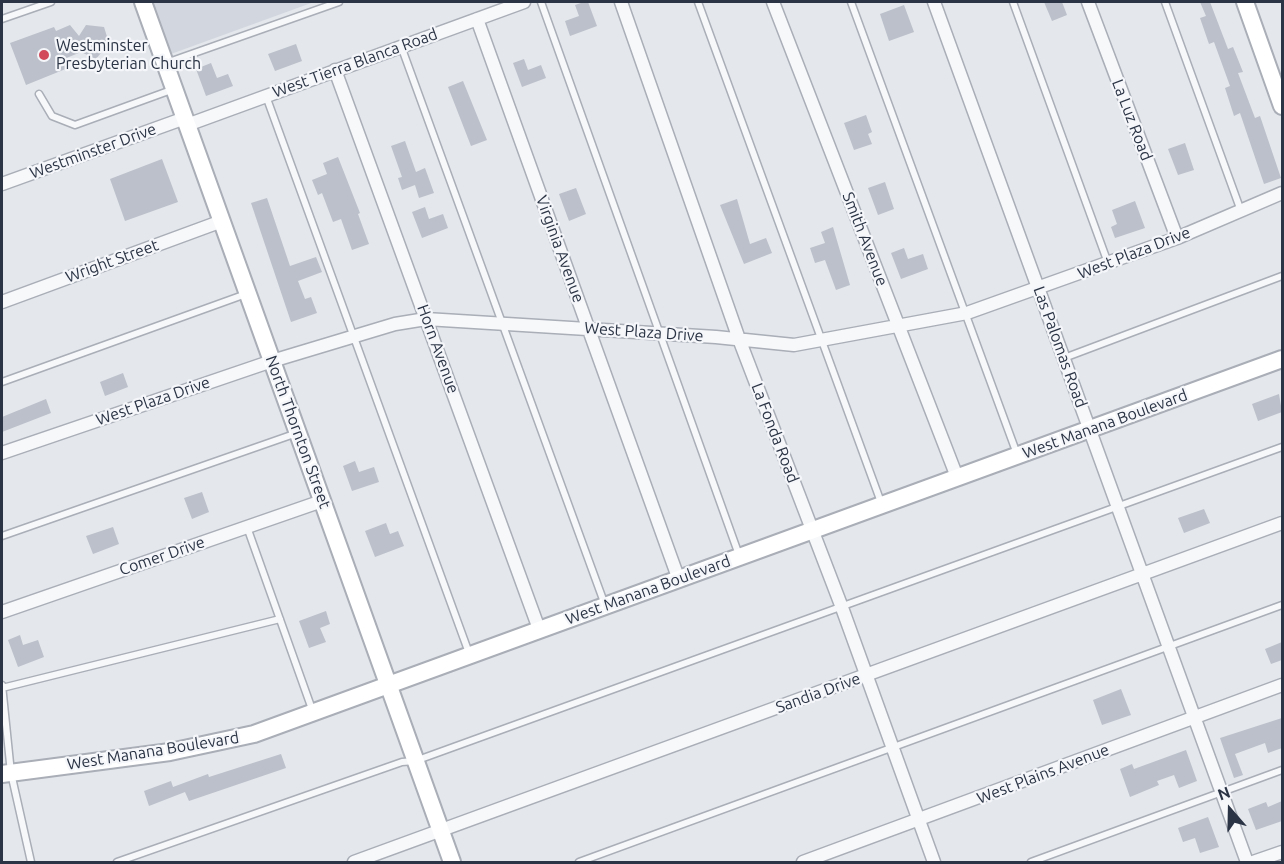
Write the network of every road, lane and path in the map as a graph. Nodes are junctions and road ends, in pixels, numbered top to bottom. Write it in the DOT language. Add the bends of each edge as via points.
graph roads {
  1 [pos="51,2"];
  2 [pos="143,2"];
  3 [pos="339,2"];
  4 [pos="524,2"];
  5 [pos="541,2"];
  6 [pos="621,2"];
  7 [pos="698,2"];
  8 [pos="773,2"];
  9 [pos="851,2"];
  10 [pos="934,2"];
  11 [pos="1013,2"];
  12 [pos="1088,2"];
  13 [pos="1165,2"];
  14 [pos="1245,2"];
  15 [pos="477,18"];
  16 [pos="2,19"];
  17 [pos="401,46"];
  18 [pos="165,64"];
  19 [pos="335,70"];
  20 [pos="174,88"];
  21 [pos="39,94"];
  22 [pos="266,96"];
  23 [pos="1282,106"];
  24 [pos="186,121"];
  25 [pos="2,184"];
  26 [pos="1282,193"];
  27 [pos="1241,211"];
  28 [pos="222,221"];
  29 [pos="1177,238"];
  30 [pos="1108,264"];
  31 [pos="1282,276"];
  32 [pos="1038,289"];
  33 [pos="248,293"];
  34 [pos="2,302"];
  35 [pos="967,313"];
  36 [pos="426,319"];
  37 [pos="500,322"];
  38 [pos="899,326"];
  39 [pos="588,328"];
  40 [pos="660,334"];
  41 [pos="352,337"];
  42 [pos="739,339"];
  43 [pos="823,340"];
  44 [pos="1063,358"];
  45 [pos="1282,359"];
  46 [pos="272,361"];
  47 [pos="2,382"];
  48 [pos="1089,429"];
  49 [pos="298,433"];
  50 [pos="1282,447"];
  51 [pos="2,453"];
  52 [pos="1018,455"];
  53 [pos="957,477"];
  54 [pos="322,501"];
  55 [pos="882,505"];
  56 [pos="1117,506"];
  57 [pos="1282,523"];
  58 [pos="247,527"];
  59 [pos="813,531"];
  60 [pos="2,536"];
  61 [pos="740,558"];
  62 [pos="1142,573"];
  63 [pos="679,580"];
  64 [pos="841,605"];
  65 [pos="1282,605"];
  66 [pos="605,606"];
  67 [pos="2,612"];
  68 [pos="280,619"];
  69 [pos="539,629"];
  70 [pos="1168,646"];
  71 [pos="470,655"];
  72 [pos="865,675"];
  73 [pos="2,686"];
  74 [pos="388,686"];
  75 [pos="1282,686"];
  76 [pos="313,713"];
  77 [pos="1194,717"];
  78 [pos="892,747"];
  79 [pos="415,761"];
  80 [pos="1282,770"];
  81 [pos="6,773"];
  82 [pos="1221,792"];
  83 [pos="918,821"];
  84 [pos="441,831"];
  85 [pos="1282,852"];
  86 [pos="31,862"];
  87 [pos="117,862"];
  88 [pos="354,862"];
  89 [pos="452,862"];
  90 [pos="579,862"];
  91 [pos="803,862"];
  92 [pos="934,862"];
  93 [pos="1031,862"];
  94 [pos="1247,862"];
  95 [pos="1253,862"];
  1 -- 16 [label="lane"];
  2 -- 18 [label="street, North Thornton Street"];
  3 -- 18 [label="lane"];
  4 -- 15 [label="street, West Tierra Blanca Road"];
  5 -- 40 [label="lane"];
  6 -- 42 [label="street, La Fonda Road"];
  7 -- 43 [label="lane"];
  8 -- 38 [label="street, Smith Avenue"];
  9 -- 35 [label="lane"];
  10 -- 32 [label="street, Las Palomas Road"];
  11 -- 30 [label="lane"];
  12 -- 29 [label="street, La Luz Road"];
  13 -- 27 [label="lane"];
  14 -- 23 [label="street"];
  15 -- 17 [label="street, West Tierra Blanca Road"];
  15 -- 39 [label="street, Virginia Avenue"];
  17 -- 19 [label="street, West Tierra Blanca Road"];
  17 -- 37 [label="lane"];
  18 -- 20 [label="street, North Thornton Street"];
  19 -- 22 [label="street, West Tierra Blanca Road"];
  19 -- 36 [label="street, Horn Avenue"];
  20 -- 21 [label="lane" via="75,125 52,116"];
  20 -- 24 [label="street, North Thornton Street"];
  22 -- 24 [label="street, West Tierra Blanca Road"];
  22 -- 41 [label="lane"];
  24 -- 25 [label="street, Westminster Drive"];
  24 -- 28 [label="street, North Thornton Street"];
  26 -- 27 [label="street, West Plaza Drive"];
  27 -- 29 [label="street, West Plaza Drive"];
  28 -- 33 [label="street, North Thornton Street"];
  28 -- 34 [label="street, Wright Street"];
  29 -- 30 [label="street, West Plaza Drive"];
  30 -- 32 [label="street, West Plaza Drive"];
  31 -- 44 [label="lane"];
  32 -- 35 [label="street, West Plaza Drive"];
  32 -- 44 [label="street, Las Palomas Road"];
  33 -- 46 [label="street, North Thornton Street"];
  33 -- 47 [label="lane"];
  35 -- 38 [label="street, West Plaza Drive"];
  35 -- 52 [label="lane"];
  36 -- 37 [label="street, West Plaza Drive"];
  36 -- 41 [label="street, West Plaza Drive"];
  36 -- 69 [label="street, Horn Avenue"];
  37 -- 39 [label="street, West Plaza Drive"];
  37 -- 66 [label="lane"];
  38 -- 43 [label="street, West Plaza Drive"];
  38 -- 53 [label="street, Smith Avenue"];
  39 -- 40 [label="street, West Plaza Drive"];
  39 -- 63 [label="street, Virginia Avenue"];
  40 -- 42 [label="street, West Plaza Drive"];
  40 -- 61 [label="lane"];
  41 -- 46 [label="street, West Plaza Drive"];
  41 -- 71 [label="lane"];
  42 -- 43 [label="street, West Plaza Drive" via="794,345"];
  42 -- 59 [label="street, La Fonda Road"];
  43 -- 55 [label="lane"];
  44 -- 48 [label="street, Las Palomas Road"];
  45 -- 48 [label="street, West Manana Boulevard"];
  46 -- 49 [label="street, North Thornton Street"];
  46 -- 51 [label="street, West Plaza Drive"];
  48 -- 52 [label="street, West Manana Boulevard"];
  48 -- 56 [label="street, Las Palomas Road"];
  49 -- 54 [label="street, North Thornton Street"];
  49 -- 60 [label="lane"];
  50 -- 56 [label="lane"];
  52 -- 53 [label="street, West Manana Boulevard"];
  53 -- 55 [label="street, West Manana Boulevard"];
  54 -- 58 [label="street, Comer Drive"];
  54 -- 74 [label="street, North Thornton Street"];
  55 -- 59 [label="street, West Manana Boulevard"];
  56 -- 62 [label="street, Las Palomas Road"];
  56 -- 64 [label="lane"];
  57 -- 62 [label="street, Sandia Drive"];
  58 -- 67 [label="street, Comer Drive"];
  58 -- 68 [label="lane"];
  59 -- 61 [label="street, West Manana Boulevard"];
  59 -- 64 [label="street, La Fonda Road"];
  61 -- 63 [label="street, West Manana Boulevard"];
  62 -- 70 [label="street, Las Palomas Road"];
  62 -- 72 [label="street, Sandia Drive"];
  63 -- 66 [label="street, West Manana Boulevard"];
  64 -- 72 [label="street, La Fonda Road"];
  64 -- 79 [label="lane"];
  65 -- 70 [label="lane"];
  66 -- 69 [label="street, West Manana Boulevard"];
  68 -- 73 [label="lane"];
  68 -- 76 [label="lane"];
  69 -- 71 [label="street, West Manana Boulevard"];
  70 -- 77 [label="street, Las Palomas Road"];
  70 -- 78 [label="lane"];
  71 -- 74 [label="street, West Manana Boulevard"];
  72 -- 78 [label="street, La Fonda Road"];
  72 -- 84 [label="street, Sandia Drive"];
  73 -- 81 [label="lane"];
  74 -- 76 [label="street, West Manana Boulevard"];
  74 -- 79 [label="street, North Thornton Street"];
  75 -- 77 [label="street, West Plains Avenue"];
  76 -- 81 [label="street, West Manana Boulevard" via="218,744"];
  77 -- 82 [label="street, Las Palomas Road"];
  77 -- 83 [label="street, West Plains Avenue"];
  78 -- 83 [label="street, La Fonda Road"];
  78 -- 90 [label="lane"];
  79 -- 84 [label="street, North Thornton Street"];
  79 -- 87 [label="lane" via="402,762"];
  80 -- 82 [label="lane"];
  81 -- 86 [label="lane"];
  82 -- 93 [label="lane"];
  82 -- 94 [label="street, Las Palomas Road"];
  83 -- 91 [label="street, West Plains Avenue"];
  83 -- 92 [label="street, La Fonda Road"];
  84 -- 88 [label="street, Sandia Drive"];
  84 -- 89 [label="street, North Thornton Street"];
  85 -- 95 [label="street"];
}
